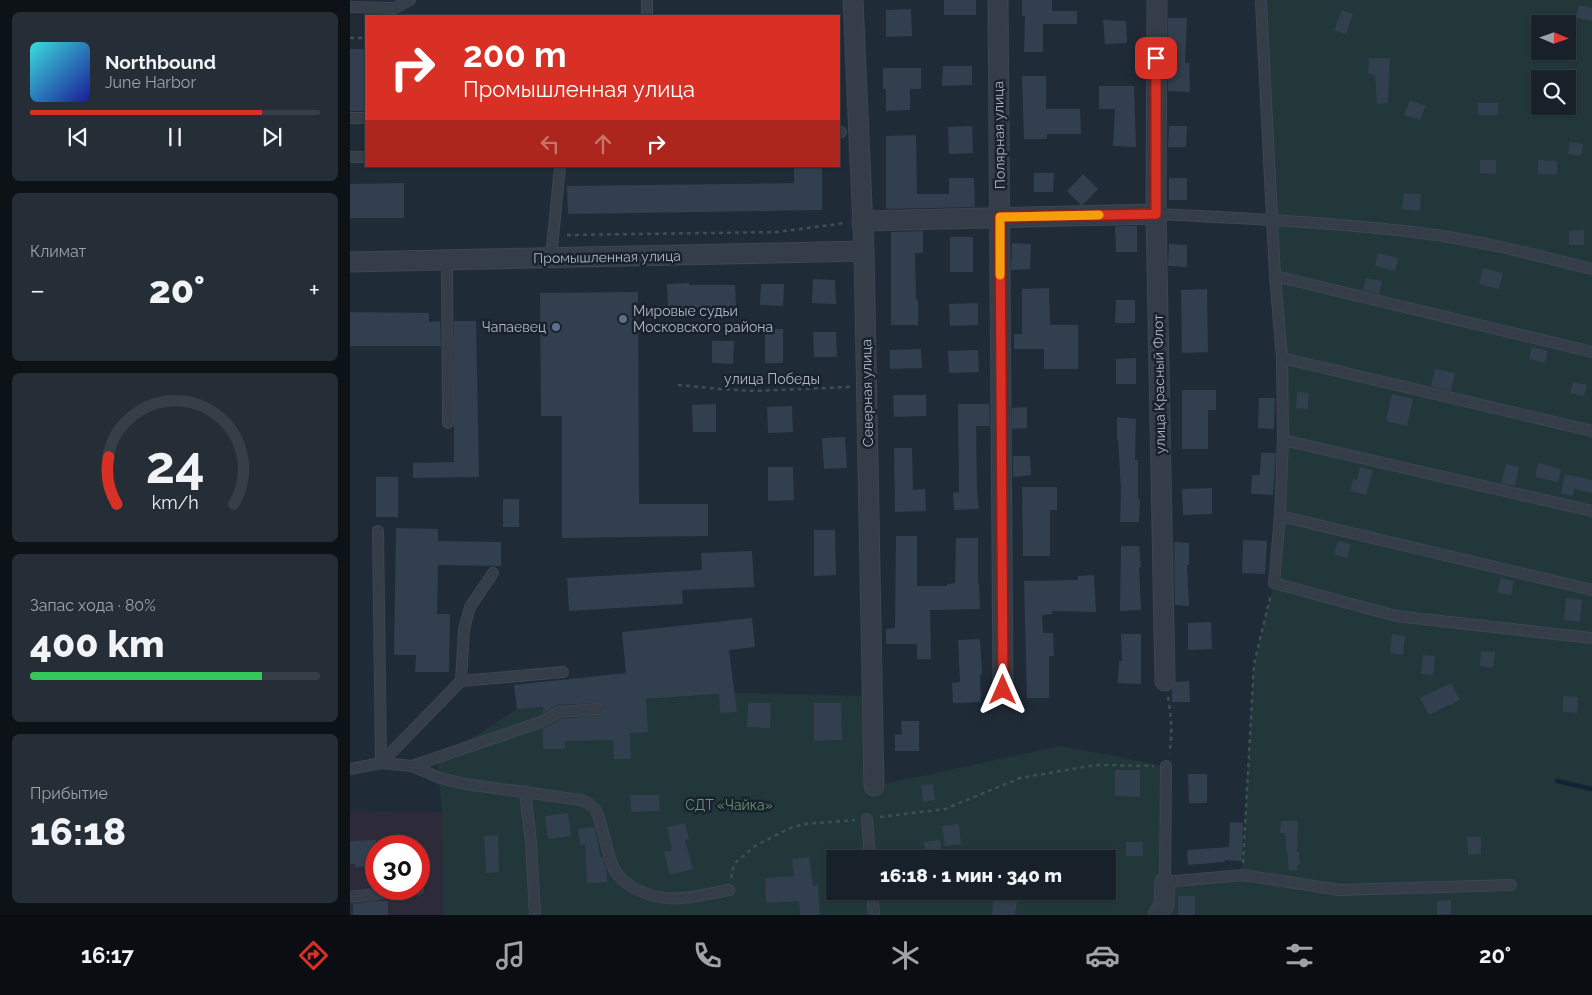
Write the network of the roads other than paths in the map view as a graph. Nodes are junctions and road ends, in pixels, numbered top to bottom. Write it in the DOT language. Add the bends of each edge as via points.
graph roads {
  1 [pos="410,0"];
  2 [pos="647,0"];
  3 [pos="853,0"];
  4 [pos="998,0"];
  5 [pos="1157,0"];
  6 [pos="1261,3"];
  7 [pos="350,8"];
  8 [pos="648,15"];
  9 [pos="350,118"];
  10 [pos="365,118"];
  11 [pos="350,157"];
  12 [pos="365,157"];
  13 [pos="560,167"];
  14 [pos="1156,214"];
  15 [pos="1000,217"];
  16 [pos="1273,220"];
  17 [pos="862,221"];
  18 [pos="864,251"];
  19 [pos="551,258"];
  20 [pos="446,260"];
  21 [pos="350,262"];
  22 [pos="1592,269"];
  23 [pos="1275,276"];
  24 [pos="1592,352"];
  25 [pos="1282,358"];
  26 [pos="448,423"];
  27 [pos="1592,431"];
  28 [pos="1283,440"];
  29 [pos="1592,510"];
  30 [pos="1280,516"];
  31 [pos="378,531"];
  32 [pos="493,573"];
  33 [pos="1592,590"];
  34 [pos="1592,638"];
  35 [pos="563,672"];
  36 [pos="1164,680"];
  37 [pos="461,681"];
  38 [pos="1003,690"];
  39 [pos="598,709"];
  40 [pos="381,763"];
  41 [pos="412,766"];
  42 [pos="1166,766"];
  43 [pos="350,770"];
  44 [pos="874,786"];
  45 [pos="525,791"];
  46 [pos="867,819"];
  47 [pos="869,850"];
  48 [pos="1164,882"];
  49 [pos="1511,885"];
  50 [pos="729,890"];
  51 [pos="365,896"];
  52 [pos="350,898"];
  53 [pos="873,900"];
  54 [pos="535,915"];
  55 [pos="874,915"];
  56 [pos="1158,915"];
  1 -- 7 [label="lane" via="394,8"];
  2 -- 8 [label="lane"];
  3 -- 17 [label="street, Северная улица"];
  4 -- 15 [label="street, Полярная улица"];
  5 -- 14 [label="street, улица Красный Флот"];
  6 -- 16 [label="lane"];
  9 -- 10 [label="lane"];
  11 -- 12 [label="lane"];
  13 -- 19 [label="lane"];
  14 -- 15 [label="street"];
  14 -- 16 [label="lane"];
  14 -- 36 [label="street, улица Красный Флот"];
  15 -- 17 [label="street"];
  15 -- 38 [label="street, Полярная улица"];
  16 -- 22 [label="lane" via="1414,232 1500,246"];
  16 -- 23 [label="lane"];
  17 -- 18 [label="street, Северная улица"];
  18 -- 19 [label="street, Промышленная улица"];
  18 -- 44 [label="street, Северная улица"];
  19 -- 20 [label="street, Промышленная улица"];
  20 -- 21 [label="street, Промышленная улица"];
  20 -- 26 [label="lane"];
  23 -- 24 [label="lane"];
  23 -- 25 [label="lane"];
  25 -- 27 [label="lane"];
  25 -- 28 [label="lane"];
  28 -- 29 [label="lane"];
  28 -- 30 [label="lane"];
  30 -- 33 [label="lane"];
  30 -- 34 [label="lane" via="1274,583 1396,616"];
  31 -- 40 [label="lane"];
  32 -- 37 [label="lane" via="470,607 464,629"];
  35 -- 37 [label="lane"];
  37 -- 40 [label="lane"];
  39 -- 41 [label="lane" via="559,712 541,722"];
  40 -- 41 [label="lane"];
  40 -- 43 [label="lane"];
  41 -- 45 [label="lane" via="465,784"];
  42 -- 48 [label="lane"];
  45 -- 50 [label="lane" via="591,804 597,812 614,869 626,884 648,896 682,899"];
  45 -- 54 [label="lane"];
  46 -- 47 [label="lane"];
  48 -- 49 [label="lane" via="1242,875 1340,890"];
  48 -- 56 [label="street" via="1164,905"];
  51 -- 52 [label="lane"];
  53 -- 55 [label="lane"];
}
